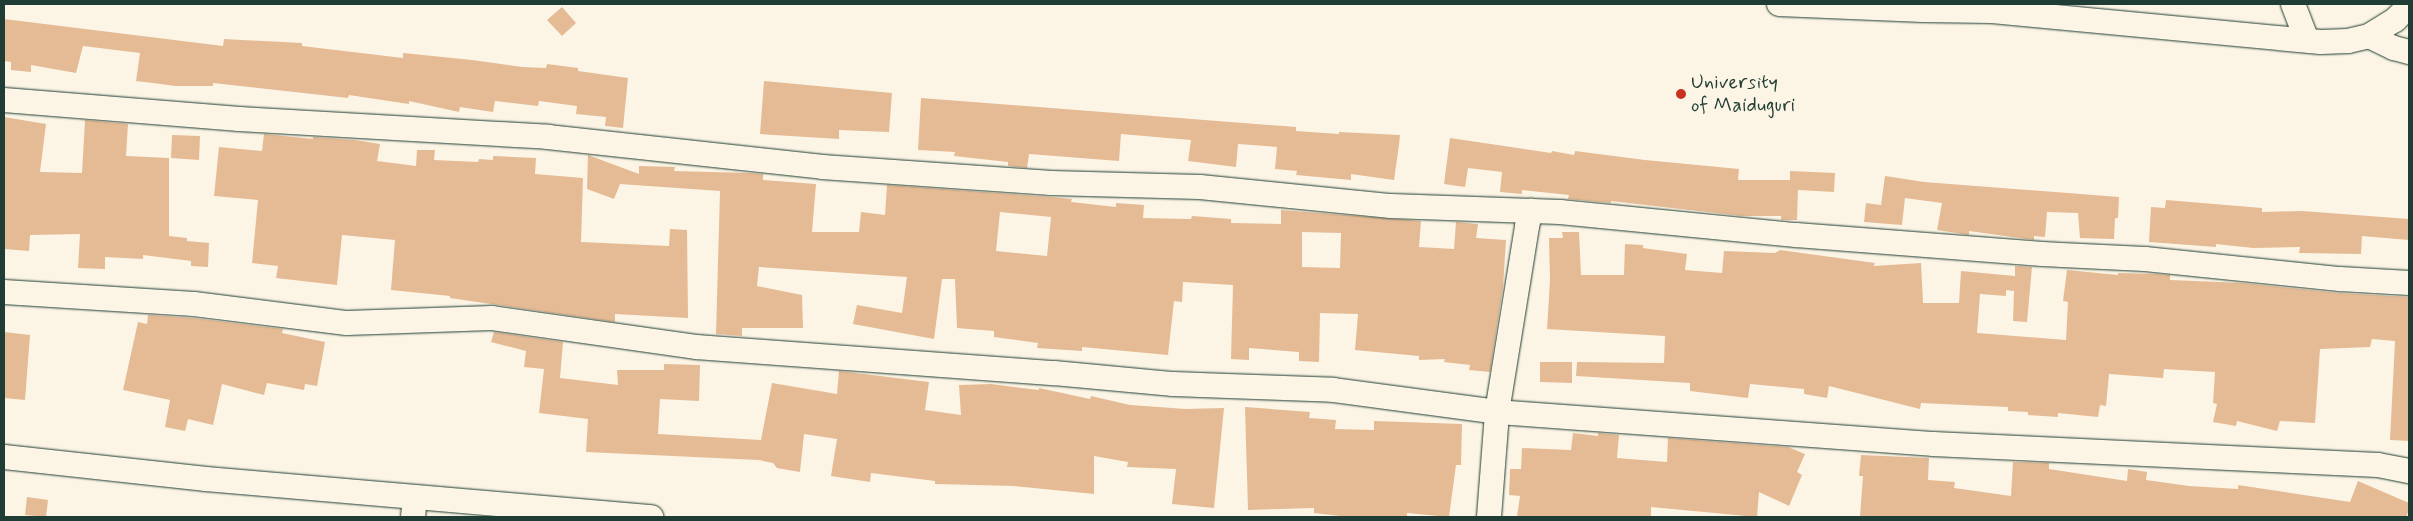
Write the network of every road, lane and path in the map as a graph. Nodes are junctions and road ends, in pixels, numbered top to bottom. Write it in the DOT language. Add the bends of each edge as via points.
graph roads {
  1 [pos="1779,4"];
  2 [pos="2293,4"];
  3 [pos="2409,6"];
  4 [pos="1922,7"];
  5 [pos="2369,36"];
  6 [pos="2307,40"];
  7 [pos="2409,52"];
  8 [pos="4,100"];
  9 [pos="1531,211"];
  10 [pos="2409,283"];
  11 [pos="4,292"];
  12 [pos="1497,412"];
  13 [pos="4,458"];
  14 [pos="2409,471"];
  15 [pos="414,507"];
  16 [pos="651,517"];
  17 [pos="1489,517"];
  1 -- 4 [label="street"];
  2 -- 6 [label="street"];
  3 -- 5 [label="street" via="2396,20"];
  4 -- 6 [label="street" via="1992,10"];
  5 -- 6 [label="street" via="2348,41"];
  5 -- 7 [label="street"];
  8 -- 9 [label="street" via="239,119 548,137 832,168 1051,182 1200,187 1391,206"];
  9 -- 10 [label="street"];
  9 -- 12 [label="street"];
  11 -- 12 [label="street" via="194,304 347,323 492,318 696,347 1173,384 1333,390"];
  12 -- 14 [label="street" via="1933,444 2378,465"];
  12 -- 17 [label="street"];
  13 -- 15 [label="street" via="206,479"];
  15 -- 16 [label="street"];
}
